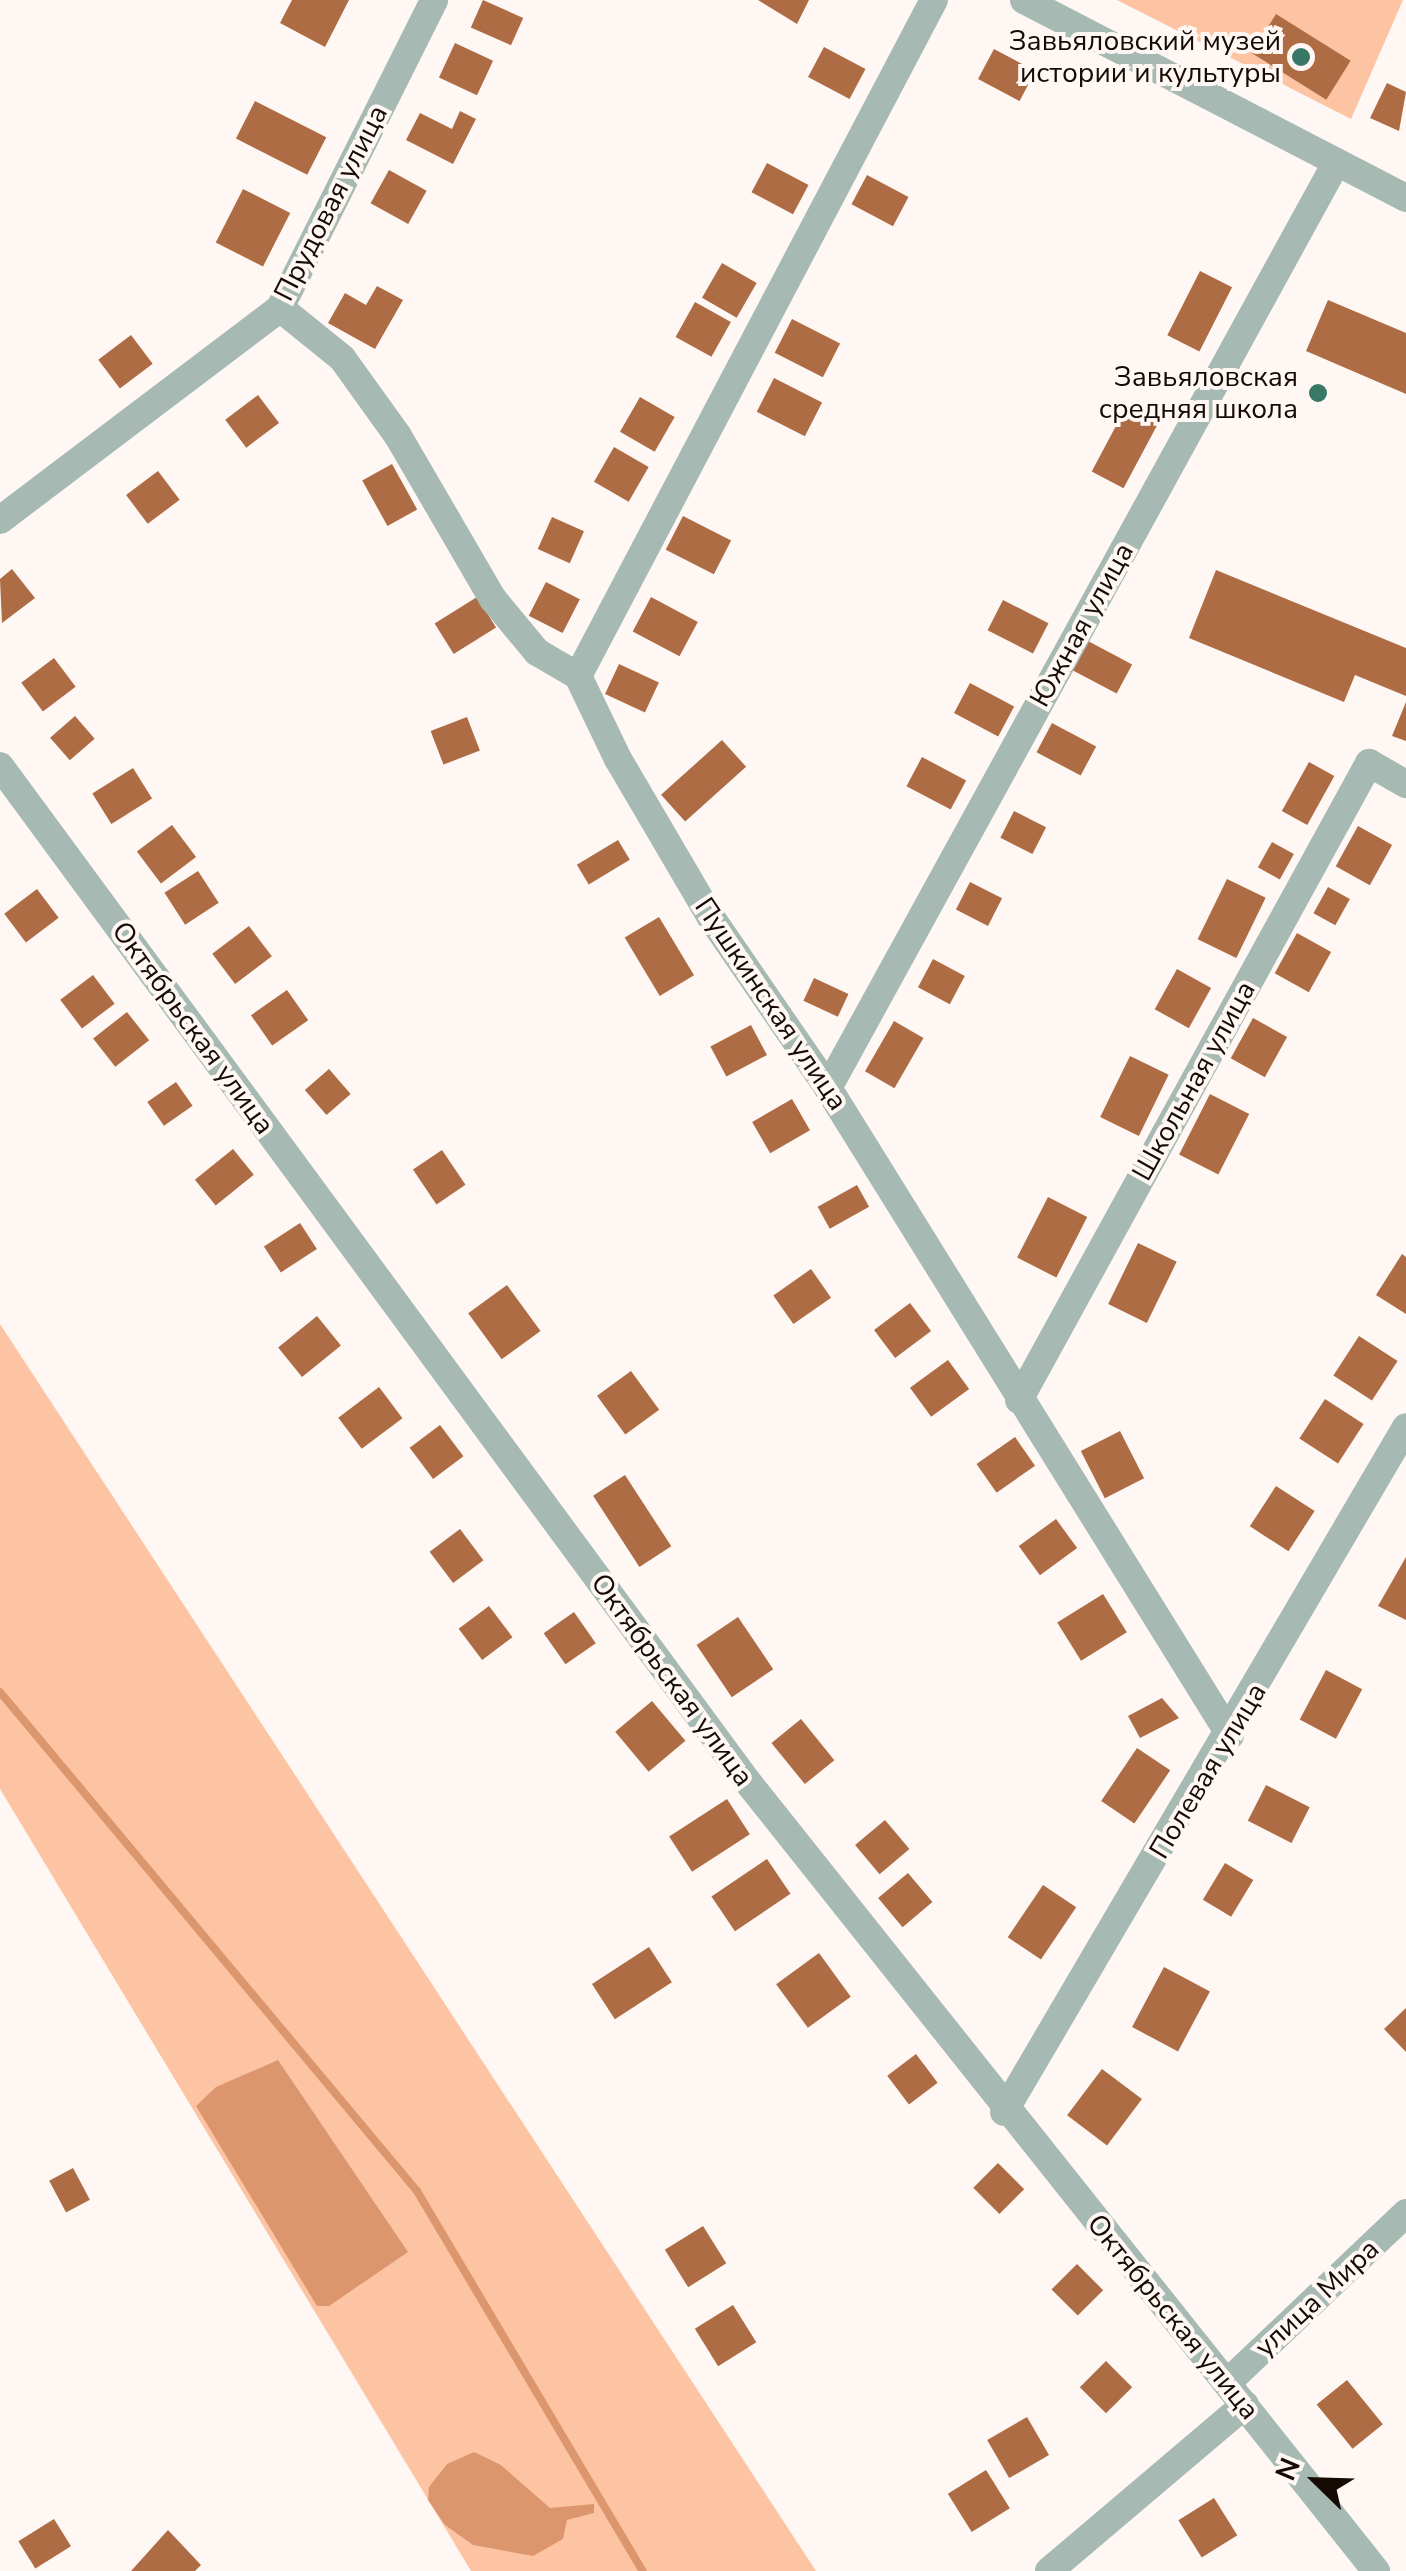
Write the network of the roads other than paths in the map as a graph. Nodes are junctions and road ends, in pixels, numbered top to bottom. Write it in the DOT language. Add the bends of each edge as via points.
graph roads {
  1 [pos="434,0"];
  2 [pos="934,0"];
  3 [pos="1024,0"];
  4 [pos="1336,163"];
  5 [pos="1406,198"];
  6 [pos="280,308"];
  7 [pos="0,520"];
  8 [pos="578,676"];
  9 [pos="0,766"];
  10 [pos="1406,784"];
  11 [pos="828,1088"];
  12 [pos="1019,1400"];
  13 [pos="1406,1427"];
  14 [pos="1230,1735"];
  15 [pos="1004,2112"];
  16 [pos="1406,2213"];
  17 [pos="1236,2394"];
  18 [pos="1049,2571"];
  19 [pos="1376,2571"];
  1 -- 6 [label="street, Прудовая улица"];
  2 -- 8 [label="street"];
  3 -- 4 [label="street"];
  4 -- 5 [label="street"];
  4 -- 11 [label="street, Южная улица"];
  6 -- 7 [label="street, Прудовая улица"];
  6 -- 8 [label="street" via="342,358 398,436 493,599 536,652"];
  8 -- 11 [label="street, Пушкинская улица" via="710,916"];
  9 -- 15 [label="street, Октябрьская улица" via="746,1782"];
  10 -- 12 [label="street, Школьная улица" via="1369,763"];
  11 -- 12 [label="street, Пушкинская улица"];
  12 -- 14 [label="street, Пушкинская улица"];
  13 -- 14 [label="street, Полевая улица"];
  14 -- 15 [label="street, Полевая улица"];
  15 -- 17 [label="street, Октябрьская улица"];
  16 -- 17 [label="street, улица Мира"];
  17 -- 18 [label="street, улица Мира"];
  17 -- 19 [label="street, Октябрьская улица"];
}
